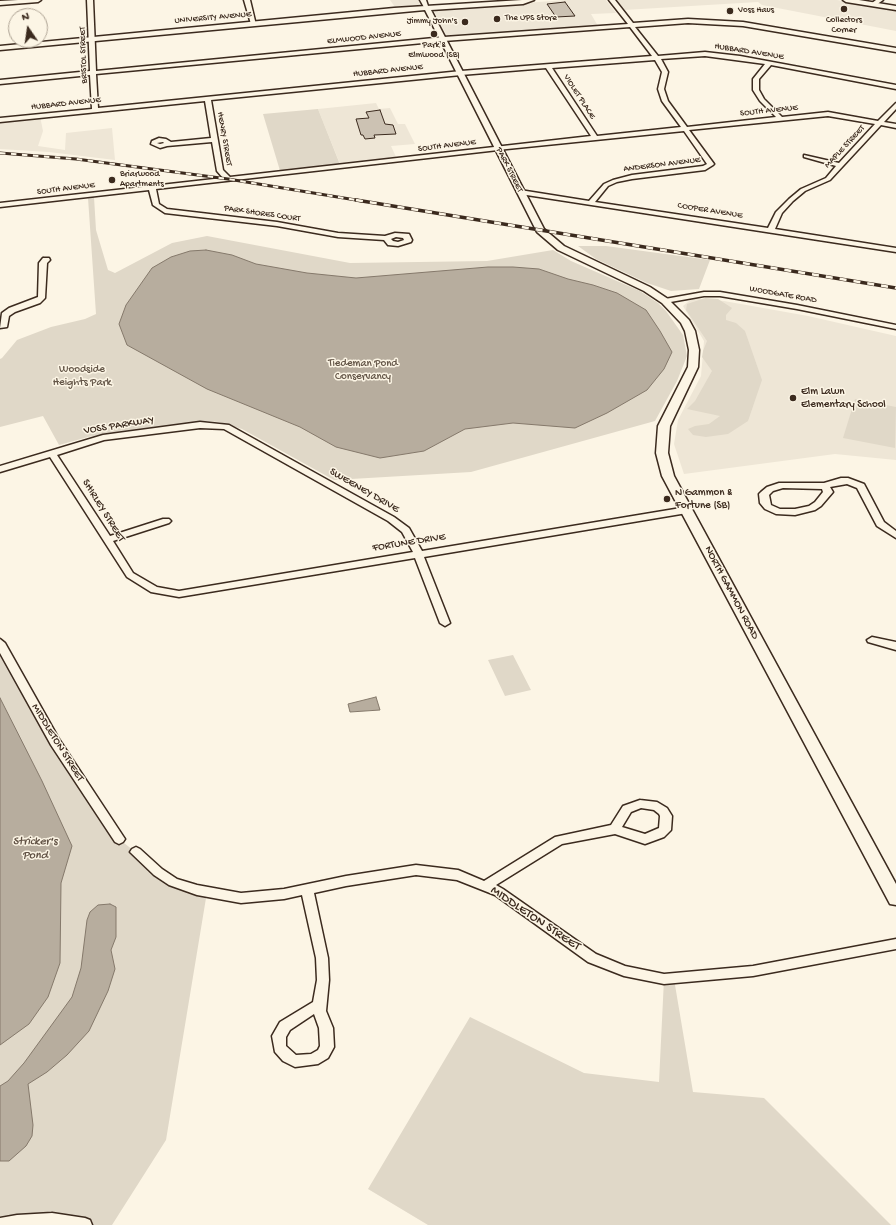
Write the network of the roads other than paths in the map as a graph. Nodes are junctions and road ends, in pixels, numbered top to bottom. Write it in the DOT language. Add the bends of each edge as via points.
graph roads {
  1 [pos="38,0"];
  2 [pos="90,0"];
  3 [pos="247,0"];
  4 [pos="424,0"];
  5 [pos="506,0"];
  6 [pos="531,0"];
  7 [pos="612,0"];
  8 [pos="846,0"];
  9 [pos="863,0"];
  10 [pos="877,2"];
  11 [pos="0,3"];
  12 [pos="428,8"];
  13 [pos="896,8"];
  14 [pos="254,24"];
  15 [pos="632,25"];
  16 [pos="92,39"];
  17 [pos="444,39"];
  18 [pos="0,48"];
  19 [pos="896,50"];
  20 [pos="657,58"];
  21 [pos="769,64"];
  22 [pos="548,66"];
  23 [pos="93,73"];
  24 [pos="461,73"];
  25 [pos="0,82"];
  26 [pos="896,88"];
  27 [pos="208,99"];
  28 [pos="896,105"];
  29 [pos="95,110"];
  30 [pos="781,119"];
  31 [pos="0,120"];
  32 [pos="880,122"];
  33 [pos="896,126"];
  34 [pos="686,129"];
  35 [pos="594,138"];
  36 [pos="214,140"];
  37 [pos="168,144"];
  38 [pos="498,149"];
  39 [pos="806,156"];
  40 [pos="841,164"];
  41 [pos="228,179"];
  42 [pos="152,188"];
  43 [pos="520,192"];
  44 [pos="591,202"];
  45 [pos="0,205"];
  46 [pos="771,230"];
  47 [pos="386,238"];
  48 [pos="895,248"];
  49 [pos="46,260"];
  50 [pos="647,289"];
  51 [pos="665,301"];
  52 [pos="2,326"];
  53 [pos="896,327"];
  54 [pos="220,426"];
  55 [pos="52,453"];
  56 [pos="0,469"];
  57 [pos="825,486"];
  58 [pos="687,510"];
  59 [pos="166,521"];
  60 [pos="896,535"];
  61 [pos="107,540"];
  62 [pos="417,554"];
  63 [pos="137,580"];
  64 [pos="445,623"];
  65 [pos="872,640"];
  66 [pos="0,644"];
  67 [pos="896,646"];
  68 [pos="615,829"];
  69 [pos="119,839"];
  70 [pos="136,852"];
  71 [pos="485,886"];
  72 [pos="307,889"];
  73 [pos="896,899"];
  74 [pos="896,944"];
  75 [pos="319,1005"];
  76 [pos="0,1225"];
  77 [pos="85,1225"];
  1 -- 11 [label="street"];
  2 -- 16 [label="street, BRISTOL STREET"];
  3 -- 14 [label="street"];
  4 -- 12 [label="street, PARK STREET"];
  5 -- 12 [label="main road, UNIVERSITY AVENUE"];
  6 -- 12 [label="main road, UNIVERSITY AVENUE"];
  7 -- 15 [label="street"];
  8 -- 10 [label="main road"];
  9 -- 10 [label="main road"];
  10 -- 13 [label="main road"];
  12 -- 14 [label="main road, UNIVERSITY AVENUE"];
  12 -- 17 [label="main road, PARK STREET"];
  14 -- 16 [label="main road, UNIVERSITY AVENUE"];
  15 -- 17 [label="street, ELMWOOD AVENUE"];
  15 -- 19 [label="street, ELMWOOD AVENUE" via="688,22 743,24"];
  15 -- 20 [label="street"];
  16 -- 18 [label="main road, UNIVERSITY AVENUE"];
  16 -- 23 [label="street, BRISTOL STREET"];
  17 -- 23 [label="street, ELMWOOD AVENUE"];
  17 -- 24 [label="main road, PARK STREET"];
  20 -- 21 [label="street, HUBBARD AVENUE" via="712,55"];
  20 -- 22 [label="street, HUBBARD AVENUE"];
  20 -- 34 [label="street" via="665,72 662,94"];
  21 -- 26 [label="street, HUBBARD AVENUE"];
  21 -- 30 [label="street" via="756,79 756,90"];
  22 -- 24 [label="street, HUBBARD AVENUE"];
  22 -- 35 [label="street, VIOLET PLACE"];
  23 -- 25 [label="street, ELMWOOD AVENUE"];
  23 -- 29 [label="street, BRISTOL STREET"];
  24 -- 27 [label="street, HUBBARD AVENUE"];
  24 -- 38 [label="main road, PARK STREET"];
  27 -- 29 [label="street, HUBBARD AVENUE"];
  27 -- 36 [label="street, HENRY STREET"];
  28 -- 32 [label="street, MAPLE STREET"];
  29 -- 31 [label="street, HUBBARD AVENUE"];
  30 -- 32 [label="street, SOUTH AVENUE" via="828,114"];
  30 -- 34 [label="street, SOUTH AVENUE"];
  32 -- 33 [label="street, SOUTH AVENUE"];
  32 -- 40 [label="street, MAPLE STREET"];
  34 -- 35 [label="street, SOUTH AVENUE"];
  34 -- 44 [label="street, ANDERSON AVENUE" via="711,164 706,168 615,181 602,188"];
  35 -- 38 [label="street, SOUTH AVENUE"];
  36 -- 37 [label="street"];
  36 -- 41 [label="street, HENRY STREET" via="220,171"];
  38 -- 41 [label="street, SOUTH AVENUE"];
  38 -- 43 [label="main road, PARK STREET"];
  39 -- 40 [label="street"];
  40 -- 46 [label="street, MAPLE STREET" via="828,179 803,190 791,200 779,212"];
  41 -- 42 [label="street, SOUTH AVENUE"];
  42 -- 45 [label="street, SOUTH AVENUE"];
  42 -- 47 [label="street, PARK SHORES COURT" via="156,205 165,211 276,224 338,235"];
  43 -- 44 [label="street, COOPER AVENUE"];
  43 -- 50 [label="main road, PARK STREET" via="540,230 553,243 576,257"];
  44 -- 46 [label="street, COOPER AVENUE"];
  46 -- 48 [label="street, COOPER AVENUE"];
  49 -- 52 [label="street" via="43,264 41,298 5,315"];
  50 -- 51 [label="main road, NORTH GAMMON ROAD"];
  51 -- 53 [label="street, WOODGATE ROAD" via="704,294 720,294"];
  51 -- 58 [label="main road, NORTH GAMMON ROAD" via="685,322 690,331 694,350 693,367 664,426 662,447 668,476"];
  54 -- 55 [label="street, VOSS PARKWAY" via="200,426 103,438"];
  54 -- 62 [label="street, SWEENEY DRIVE" via="236,432 391,519 406,530"];
  55 -- 56 [label="street, VOSS PARKWAY"];
  55 -- 61 [label="street, SHIRLEY STREET"];
  57 -- 57 [label="street" via="828,492 818,504 805,511 779,512 768,507 764,499 766,491 775,487"];
  57 -- 60 [label="street" via="848,481 861,486 880,524"];
  58 -- 62 [label="street, FORTUNE DRIVE"];
  58 -- 73 [label="main road, NORTH GAMMON ROAD"];
  59 -- 61 [label="street"];
  61 -- 63 [label="street, SHIRLEY STREET" via="130,575"];
  62 -- 63 [label="street, FORTUNE DRIVE" via="179,594 154,590"];
  62 -- 64 [label="street, SWEENEY DRIVE"];
  65 -- 67 [label="street"];
  66 -- 69 [label="street, MIDDLETON STREET" via="55,742"];
  68 -- 71 [label="street" via="559,840"];
  70 -- 72 [label="street, MIDDLETON STREET" via="173,882 197,890 241,898"];
  71 -- 72 [label="street, MIDDLETON STREET" via="458,874 416,870"];
  71 -- 74 [label="street, MIDDLETON STREET" via="499,892 592,958 624,971 664,979 753,971"];
  72 -- 75 [label="street" via="322,958 323,980"];
  76 -- 77 [label="street" via="52,1220"];
}
